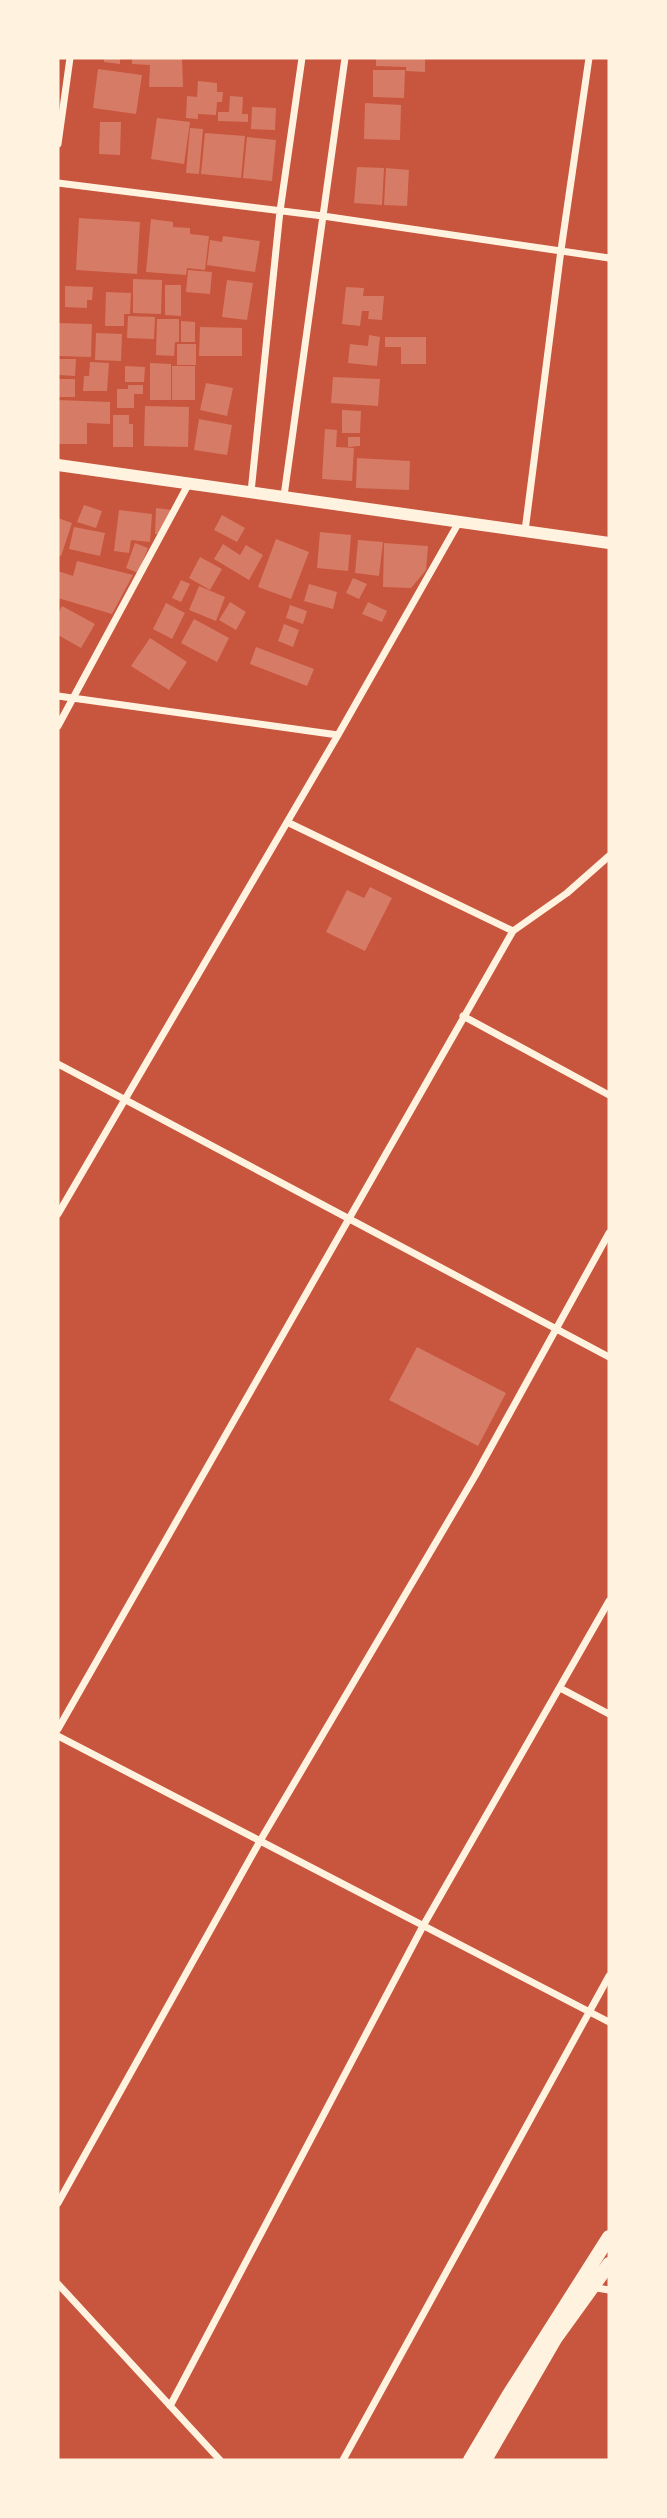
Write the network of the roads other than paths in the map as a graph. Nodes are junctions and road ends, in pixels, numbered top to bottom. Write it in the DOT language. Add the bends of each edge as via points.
graph roads {
  1 [pos="70,58"];
  2 [pos="302,58"];
  3 [pos="345,58"];
  4 [pos="589,58"];
  5 [pos="58,145"];
  6 [pos="58,183"];
  7 [pos="280,211"];
  8 [pos="323,216"];
  9 [pos="561,250"];
  10 [pos="609,258"];
  11 [pos="58,465"];
  12 [pos="189,483"];
  13 [pos="251,492"];
  14 [pos="284,496"];
  15 [pos="460,522"];
  16 [pos="525,531"];
  17 [pos="609,542"];
  18 [pos="58,696"];
  19 [pos="72,699"];
  20 [pos="58,726"];
  21 [pos="338,735"];
  22 [pos="287,822"];
  23 [pos="609,856"];
  24 [pos="513,931"];
  25 [pos="463,1016"];
  26 [pos="58,1064"];
  27 [pos="609,1095"];
  28 [pos="124,1098"];
  29 [pos="58,1214"];
  30 [pos="348,1218"];
  31 [pos="609,1233"];
  32 [pos="555,1328"];
  33 [pos="609,1357"];
  34 [pos="609,1601"];
  35 [pos="560,1688"];
  36 [pos="609,1714"];
  37 [pos="58,1729"];
  38 [pos="58,1736"];
  39 [pos="260,1841"];
  40 [pos="423,1926"];
  41 [pos="609,1976"];
  42 [pos="589,2012"];
  43 [pos="609,2022"];
  44 [pos="58,2203"];
  45 [pos="609,2237"];
  46 [pos="609,2264"];
  47 [pos="58,2284"];
  48 [pos="577,2285"];
  49 [pos="609,2290"];
  50 [pos="170,2406"];
  51 [pos="220,2460"];
  52 [pos="343,2460"];
  53 [pos="470,2460"];
  54 [pos="485,2460"];
  1 -- 5 [label="street"];
  2 -- 7 [label="street"];
  3 -- 8 [label="street"];
  4 -- 9 [label="street"];
  6 -- 7 [label="street"];
  7 -- 8 [label="street"];
  7 -- 13 [label="street"];
  8 -- 9 [label="street"];
  8 -- 14 [label="street"];
  9 -- 10 [label="street"];
  9 -- 16 [label="street"];
  11 -- 12 [label="street"];
  12 -- 13 [label="street"];
  12 -- 19 [label="street"];
  13 -- 14 [label="street"];
  14 -- 15 [label="street"];
  15 -- 16 [label="street"];
  15 -- 21 [label="street"];
  16 -- 17 [label="street"];
  18 -- 19 [label="street"];
  19 -- 20 [label="street"];
  19 -- 21 [label="street"];
  21 -- 22 [label="street"];
  22 -- 24 [label="street"];
  22 -- 28 [label="street"];
  23 -- 24 [label="street"];
  24 -- 25 [label="street"];
  25 -- 27 [label="street"];
  25 -- 30 [label="street"];
  26 -- 28 [label="street"];
  28 -- 29 [label="street"];
  28 -- 30 [label="street"];
  30 -- 32 [label="street"];
  30 -- 37 [label="street"];
  31 -- 32 [label="street"];
  32 -- 33 [label="street"];
  32 -- 39 [label="street" via="475,1476"];
  34 -- 35 [label="street"];
  35 -- 36 [label="street"];
  35 -- 40 [label="street"];
  38 -- 39 [label="street"];
  39 -- 40 [label="street"];
  39 -- 44 [label="street"];
  40 -- 42 [label="street"];
  40 -- 50 [label="street"];
  41 -- 42 [label="street"];
  42 -- 43 [label="street"];
  42 -- 52 [label="street"];
  45 -- 48 [label="main road"];
  46 -- 54 [label="main road" via="555,2339"];
  47 -- 50 [label="street"];
  48 -- 49 [label="street"];
  48 -- 53 [label="main road"];
  50 -- 51 [label="street"];
}
